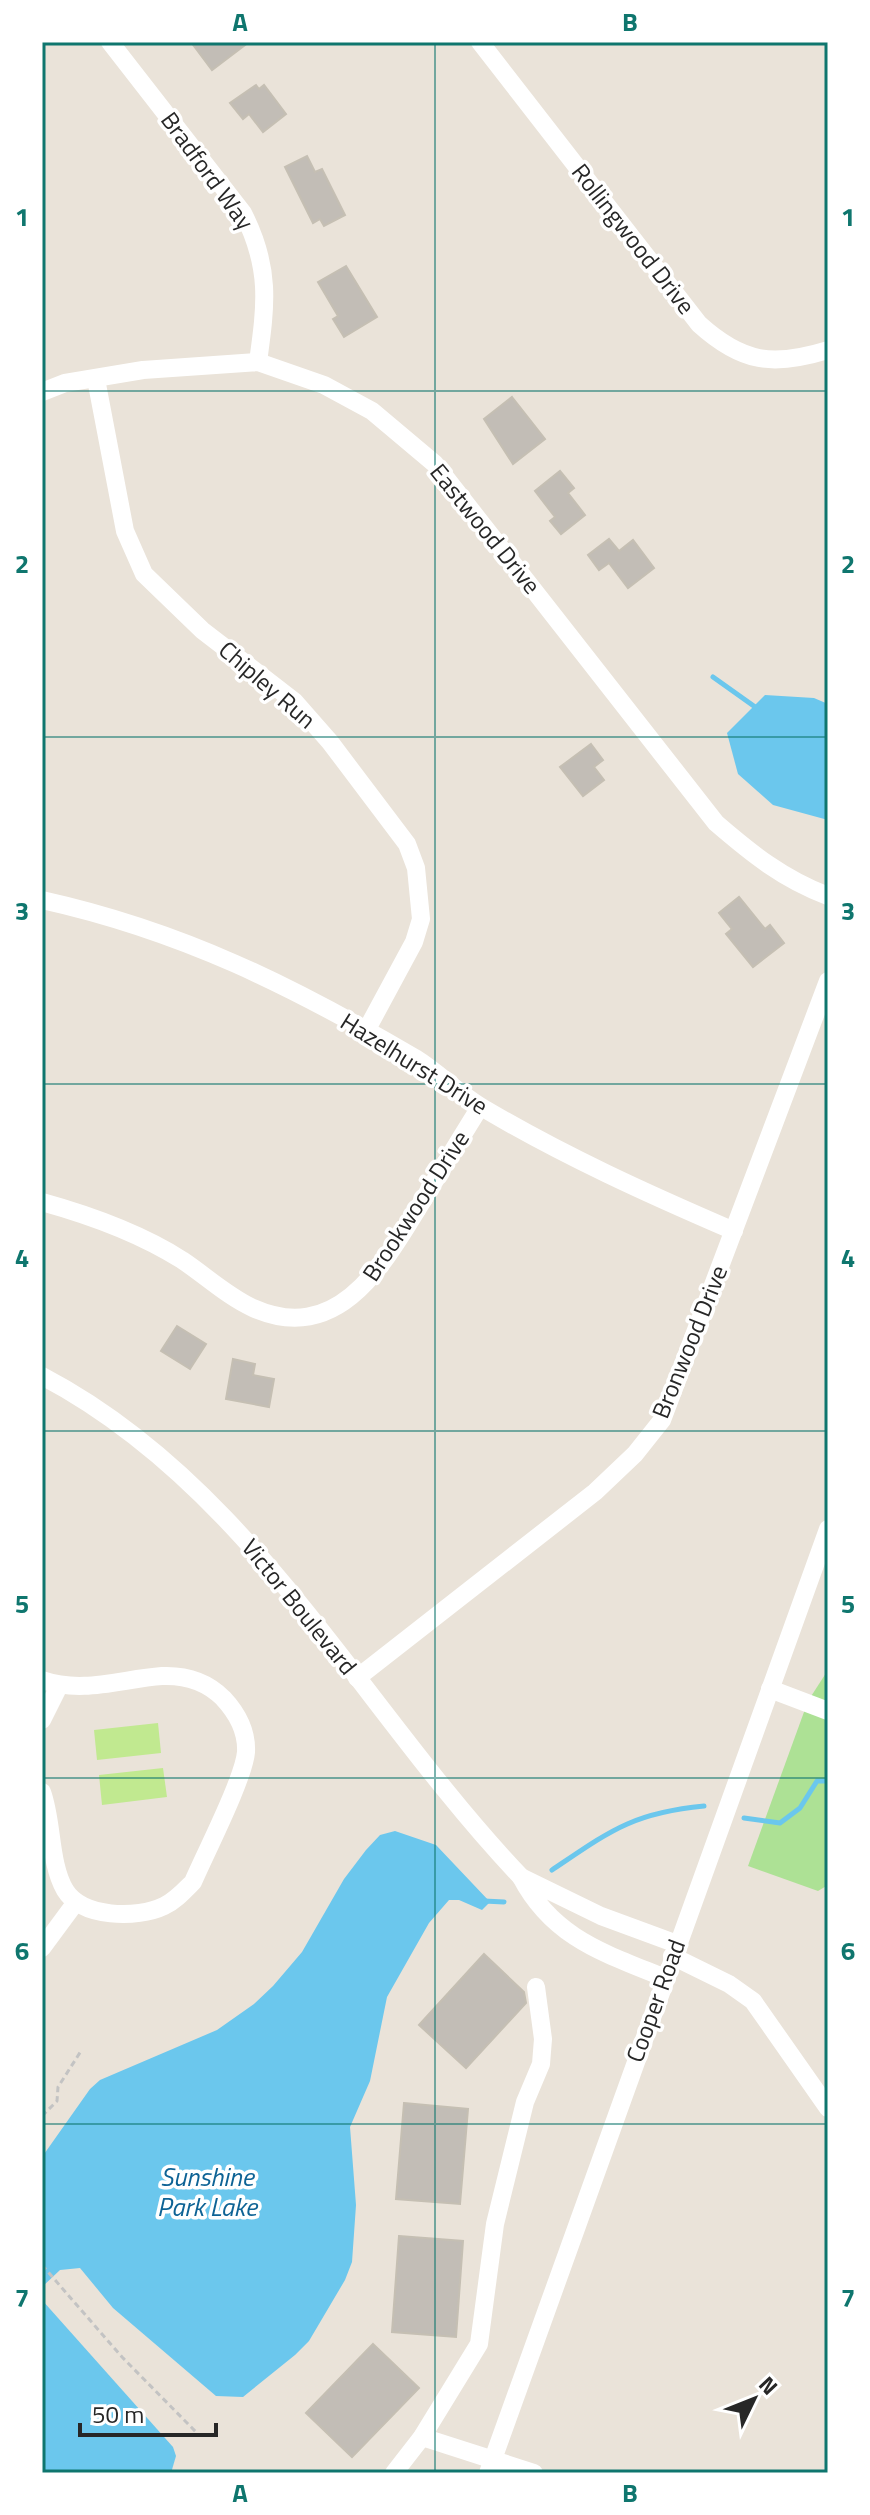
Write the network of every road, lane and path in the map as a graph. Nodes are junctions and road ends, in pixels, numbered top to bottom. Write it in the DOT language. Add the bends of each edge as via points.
graph roads {
  1 [pos="110,42"];
  2 [pos="480,42"];
  3 [pos="828,350"];
  4 [pos="258,362"];
  5 [pos="96,379"];
  6 [pos="42,392"];
  7 [pos="828,896"];
  8 [pos="42,900"];
  9 [pos="828,981"];
  10 [pos="366,1031"];
  11 [pos="480,1107"];
  12 [pos="42,1202"];
  13 [pos="734,1231"];
  14 [pos="42,1376"];
  15 [pos="828,1529"];
  16 [pos="357,1678"];
  17 [pos="50,1683"];
  18 [pos="770,1689"];
  19 [pos="828,1711"];
  20 [pos="42,1720"];
  21 [pos="42,1792"];
  22 [pos="521,1877"];
  23 [pos="76,1902"];
  24 [pos="42,1948"];
  25 [pos="675,1950"];
  26 [pos="665,1978"];
  27 [pos="536,1987"];
  28 [pos="81,2051"];
  29 [pos="828,2108"];
  30 [pos="42,2116"];
  31 [pos="42,2265"];
  32 [pos="196,2432"];
  33 [pos="422,2437"];
  34 [pos="490,2465"];
  35 [pos="394,2473"];
  36 [pos="534,2473"];
  1 -- 4 [label="street, Bradford Way" via="243,213 255,238 267,304"];
  2 -- 3 [label="street, Rollingwood Drive" via="699,324 719,342 745,357 765,360 796,360"];
  4 -- 5 [label="street, Eastwood Drive" via="179,366"];
  4 -- 7 [label="street, Eastwood Drive" via="324,385 372,411 435,464 716,823 764,864"];
  5 -- 6 [label="street, Eastwood Drive"];
  5 -- 10 [label="street, Chipley Run" via="125,531 144,574 202,630 294,701 407,844 416,868 421,919"];
  8 -- 10 [label="street, Hazelhurst Drive" via="190,942 257,971"];
  9 -- 13 [label="street, Bronwood Drive"];
  10 -- 11 [label="street, Hazelhurst Drive" via="419,1061"];
  11 -- 12 [label="street, Brookwood Drive" via="364,1287 342,1304 298,1317 252,1307 151,1243"];
  11 -- 13 [label="street, Hazelhurst Drive" via="584,1164"];
  13 -- 16 [label="street, Bronwood Drive" via="662,1420 635,1454 595,1492"];
  14 -- 16 [label="street, Victor Boulevard" via="116,1419 153,1448 236,1529"];
  15 -- 18 [label="street, Cooper Road"];
  16 -- 22 [label="street, Victor Boulevard"];
  17 -- 20 [label="street"];
  17 -- 23 [label="street" via="90,1686 163,1676 193,1679 231,1707 246,1746 243,1765 193,1882 178,1897 128,1915"];
  18 -- 19 [label="street"];
  18 -- 25 [label="street, Cooper Road"];
  21 -- 23 [label="street" via="61,1879"];
  22 -- 25 [label="street, Victor Boulevard"];
  22 -- 26 [label="street, Victor Boulevard" via="535,1904 566,1931"];
  23 -- 24 [label="street"];
  25 -- 26 [label="street, Cooper Road"];
  25 -- 29 [label="street, Victor Boulevard" via="753,2001"];
  26 -- 34 [label="street, Cooper Road"];
  27 -- 33 [label="street" via="541,2064 525,2102 495,2224 479,2344"];
  28 -- 30 [label="path" via="58,2087 57,2101"];
  31 -- 32 [label="path"];
  33 -- 34 [label="street"];
  33 -- 35 [label="street"];
  34 -- 36 [label="street"];
}
